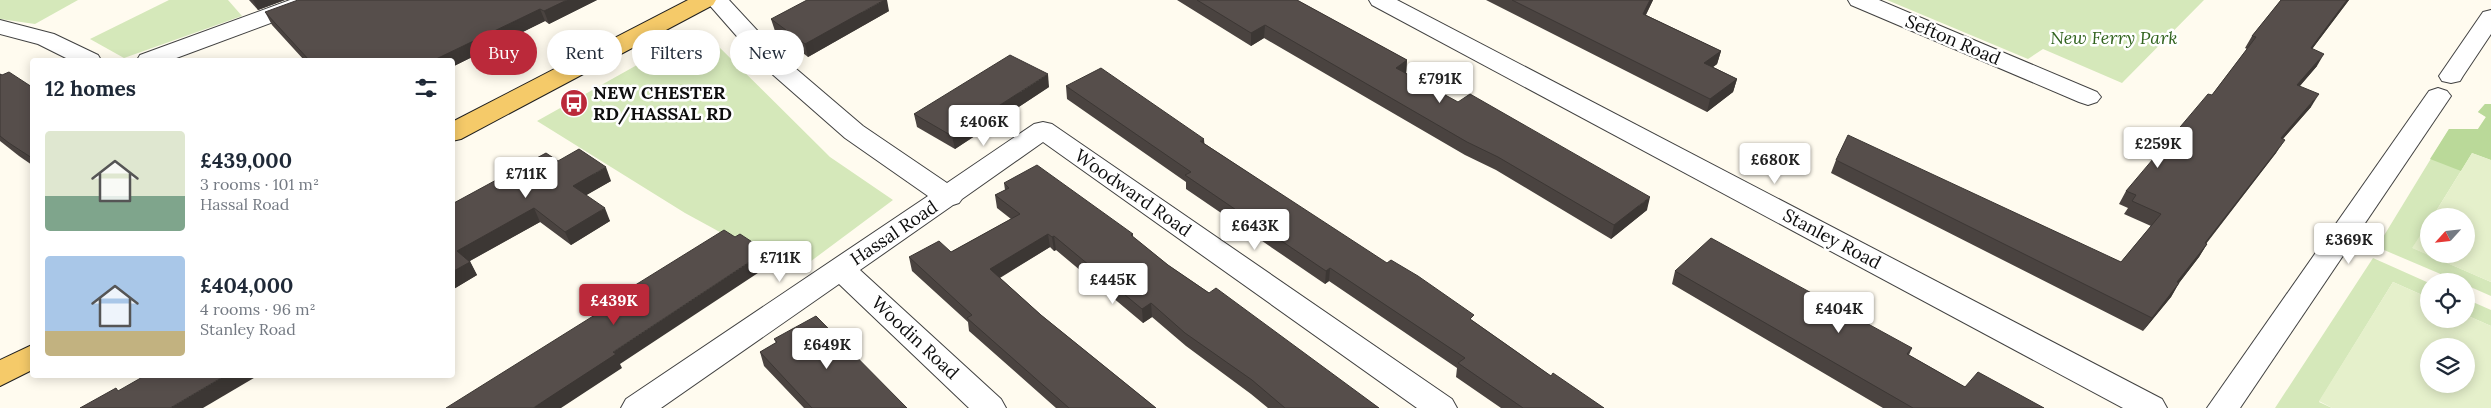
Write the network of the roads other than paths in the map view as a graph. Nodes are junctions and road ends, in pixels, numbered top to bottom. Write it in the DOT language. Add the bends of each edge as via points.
graph roads {
  1 [pos="311,0"];
  2 [pos="705,0"];
  3 [pos="716,0"];
  4 [pos="1380,0"];
  5 [pos="1859,0"];
  6 [pos="2491,17"];
  7 [pos="0,27"];
  8 [pos="85,58"];
  9 [pos="154,58"];
  10 [pos="2088,97"];
  11 [pos="455,131"];
  12 [pos="949,197"];
  13 [pos="840,269"];
  14 [pos="30,357"];
  15 [pos="0,374"];
  16 [pos="637,408"];
  17 [pos="990,408"];
  18 [pos="1441,408"];
  19 [pos="2151,408"];
  20 [pos="2223,408"];
  1 -- 9 [label="street"];
  2 -- 11 [label="main road"];
  3 -- 12 [label="street, Hassal Road" via="772,61 854,132"];
  4 -- 19 [label="street, Stanley Road"];
  5 -- 10 [label="street, Sefton Road" via="2054,73"];
  6 -- 20 [label="street"];
  7 -- 8 [label="street" via="46,39"];
  12 -- 13 [label="street, Hassal Road"];
  12 -- 18 [label="street, Woodward Road" via="1043,130"];
  13 -- 16 [label="street, Hassal Road"];
  13 -- 17 [label="street, Woodin Road"];
  14 -- 15 [label="main road"];
}
